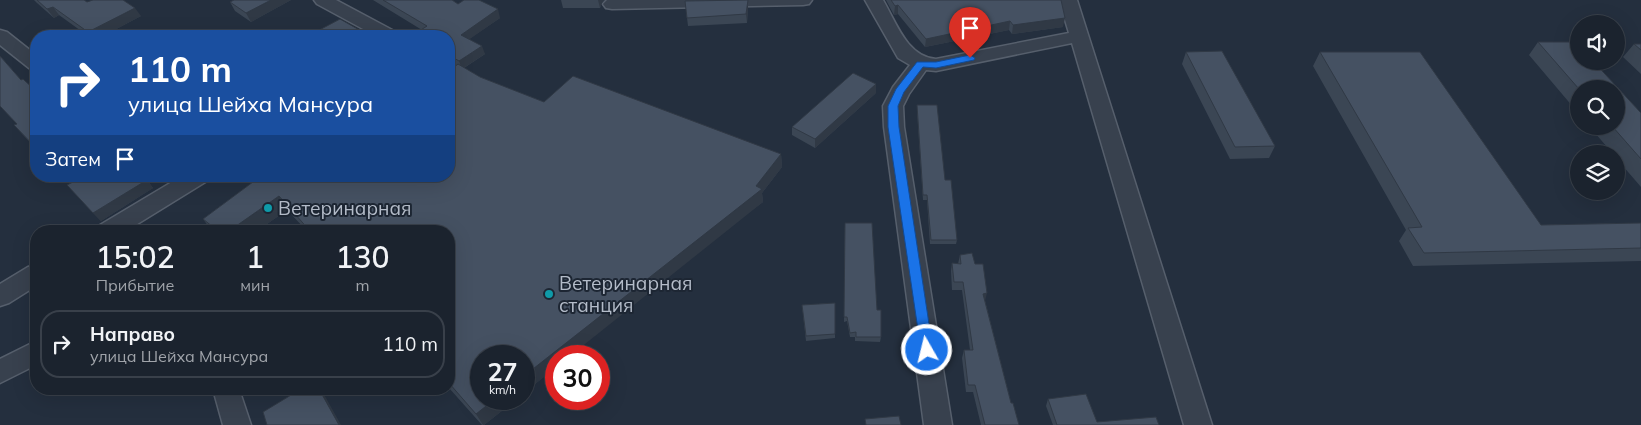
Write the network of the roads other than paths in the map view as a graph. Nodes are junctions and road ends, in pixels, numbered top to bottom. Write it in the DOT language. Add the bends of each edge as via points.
graph roads {
  1 [pos="323,0"];
  2 [pos="803,0"];
  3 [pos="874,0"];
  4 [pos="1068,0"];
  5 [pos="612,4"];
  6 [pos="377,30"];
  7 [pos="0,36"];
  8 [pos="1080,36"];
  9 [pos="30,59"];
  10 [pos="920,64"];
  11 [pos="184,182"];
  12 [pos="117,225"];
  13 [pos="30,278"];
  14 [pos="0,296"];
  15 [pos="30,355"];
  16 [pos="0,372"];
  17 [pos="228,395"];
  18 [pos="237,425"];
  19 [pos="938,425"];
  20 [pos="1198,425"];
  1 -- 6 [label="street"];
  2 -- 5 [label="street"];
  3 -- 10 [label="street" via="905,54"];
  4 -- 8 [label="street"];
  7 -- 9 [label="street"];
  8 -- 10 [label="street" via="936,65"];
  8 -- 20 [label="street"];
  10 -- 19 [label="street" via="893,106 894,127"];
  11 -- 12 [label="street"];
  13 -- 14 [label="street"];
  15 -- 16 [label="street"];
  17 -- 18 [label="street"];
}
